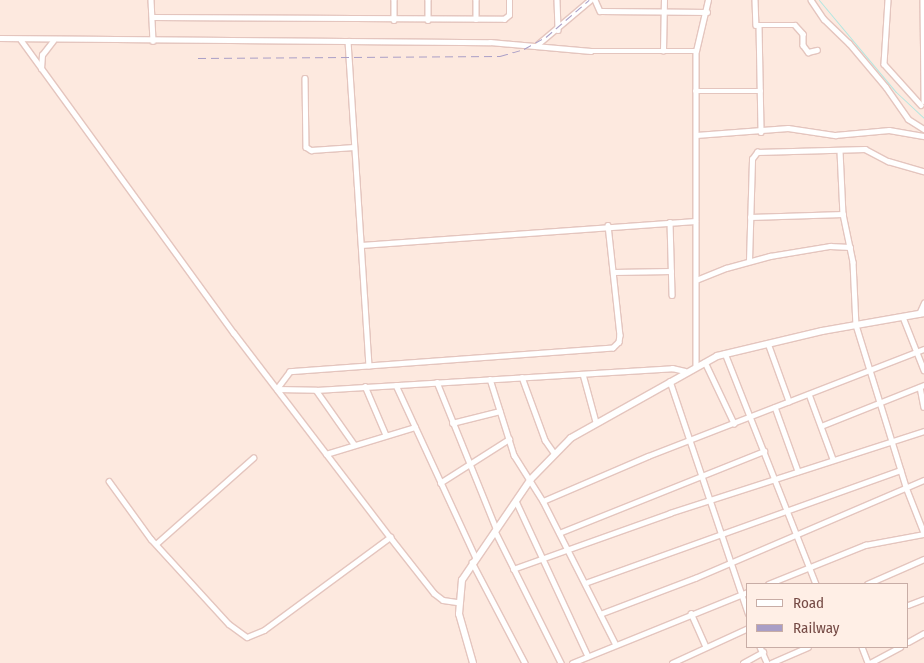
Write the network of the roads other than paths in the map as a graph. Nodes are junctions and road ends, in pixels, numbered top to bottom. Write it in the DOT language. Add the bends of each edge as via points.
graph roads {
  1 [pos="151,0"];
  2 [pos="394,0"];
  3 [pos="428,0"];
  4 [pos="476,0"];
  5 [pos="509,0"];
  6 [pos="557,0"];
  7 [pos="590,0"];
  8 [pos="595,0"];
  9 [pos="664,0"];
  10 [pos="708,0"];
  11 [pos="755,0"];
  12 [pos="811,0"];
  13 [pos="888,0"];
  14 [pos="923,0"];
  15 [pos="664,10"];
  16 [pos="707,12"];
  17 [pos="153,17"];
  18 [pos="476,19"];
  19 [pos="394,20"];
  20 [pos="428,20"];
  21 [pos="759,25"];
  22 [pos="558,30"];
  23 [pos="1,38"];
  24 [pos="21,40"];
  25 [pos="54,41"];
  26 [pos="153,41"];
  27 [pos="348,41"];
  28 [pos="538,44"];
  29 [pos="0,45"];
  30 [pos="817,50"];
  31 [pos="663,51"];
  32 [pos="696,51"];
  33 [pos="42,71"];
  34 [pos="305,78"];
  35 [pos="695,91"];
  36 [pos="761,92"];
  37 [pos="922,103"];
  38 [pos="924,129"];
  39 [pos="761,132"];
  40 [pos="696,135"];
  41 [pos="924,136"];
  42 [pos="354,146"];
  43 [pos="840,151"];
  44 [pos="924,171"];
  45 [pos="843,214"];
  46 [pos="750,216"];
  47 [pos="695,221"];
  48 [pos="670,222"];
  49 [pos="608,225"];
  50 [pos="361,245"];
  51 [pos="850,247"];
  52 [pos="749,260"];
  53 [pos="671,271"];
  54 [pos="614,272"];
  55 [pos="696,280"];
  56 [pos="672,295"];
  57 [pos="924,303"];
  58 [pos="921,313"];
  59 [pos="903,317"];
  60 [pos="856,325"];
  61 [pos="768,343"];
  62 [pos="924,349"];
  63 [pos="916,352"];
  64 [pos="726,353"];
  65 [pos="704,361"];
  66 [pos="368,365"];
  67 [pos="696,365"];
  68 [pos="871,369"];
  69 [pos="924,370"];
  70 [pos="686,371"];
  71 [pos="583,374"];
  72 [pos="522,377"];
  73 [pos="490,379"];
  74 [pos="670,381"];
  75 [pos="437,382"];
  76 [pos="396,384"];
  77 [pos="365,386"];
  78 [pos="922,386"];
  79 [pos="277,389"];
  80 [pos="316,390"];
  81 [pos="809,394"];
  82 [pos="789,402"];
  83 [pos="882,402"];
  84 [pos="775,407"];
  85 [pos="924,407"];
  86 [pos="500,412"];
  87 [pos="751,417"];
  88 [pos="452,422"];
  89 [pos="596,422"];
  90 [pos="734,423"];
  91 [pos="821,426"];
  92 [pos="415,427"];
  93 [pos="924,431"];
  94 [pos="386,434"];
  95 [pos="509,438"];
  96 [pos="689,441"];
  97 [pos="892,441"];
  98 [pos="354,444"];
  99 [pos="764,451"];
  100 [pos="554,452"];
  101 [pos="326,454"];
  102 [pos="253,458"];
  103 [pos="833,459"];
  104 [pos="468,465"];
  105 [pos="900,470"];
  106 [pos="798,471"];
  107 [pos="701,477"];
  108 [pos="775,478"];
  109 [pos="530,479"];
  110 [pos="924,480"];
  111 [pos="110,481"];
  112 [pos="440,483"];
  113 [pos="906,488"];
  114 [pos="516,500"];
  115 [pos="708,500"];
  116 [pos="543,501"];
  117 [pos="787,509"];
  118 [pos="495,529"];
  119 [pos="559,533"];
  120 [pos="720,534"];
  121 [pos="924,534"];
  122 [pos="797,535"];
  123 [pos="390,537"];
  124 [pos="156,544"];
  125 [pos="568,549"];
  126 [pos="542,558"];
  127 [pos="473,559"];
  128 [pos="924,559"];
  129 [pos="729,563"];
  130 [pos="810,567"];
  131 [pos="513,569"];
  132 [pos="585,583"];
  133 [pos="775,583"];
  134 [pos="816,583"];
  135 [pos="869,583"];
  136 [pos="746,593"];
  137 [pos="741,594"];
  138 [pos="924,599"];
  139 [pos="458,602"];
  140 [pos="909,605"];
  141 [pos="746,608"];
  142 [pos="691,613"];
  143 [pos="600,614"];
  144 [pos="746,629"];
  145 [pos="924,633"];
  146 [pos="909,641"];
  147 [pos="615,643"];
  148 [pos="706,647"];
  149 [pos="760,648"];
  150 [pos="803,648"];
  151 [pos="862,648"];
  152 [pos="898,648"];
  153 [pos="762,652"];
  154 [pos="588,656"];
  155 [pos="473,663"];
  156 [pos="525,663"];
  157 [pos="561,663"];
  158 [pos="572,663"];
  159 [pos="674,663"];
  160 [pos="744,663"];
  161 [pos="766,663"];
  162 [pos="771,663"];
  163 [pos="869,663"];
  1 -- 17 [label="street"];
  2 -- 19 [label="street"];
  3 -- 20 [label="street"];
  4 -- 18 [label="street"];
  5 -- 18 [label="street" via="508,18"];
  6 -- 22 [label="street"];
  7 -- 22 [label="street"];
  8 -- 15 [label="street" via="600,11"];
  9 -- 15 [label="street"];
  10 -- 16 [label="street"];
  11 -- 21 [label="street" via="756,25"];
  12 -- 38 [label="street" via="824,19 850,43 886,87 908,119"];
  13 -- 37 [label="street" via="884,64"];
  14 -- 37 [label="street"];
  15 -- 16 [label="street"];
  15 -- 31 [label="street"];
  16 -- 32 [label="street" via="700,25"];
  17 -- 19 [label="street"];
  17 -- 26 [label="street"];
  18 -- 20 [label="street"];
  19 -- 20 [label="street"];
  21 -- 30 [label="street" via="795,25 803,34 803,46 808,52"];
  21 -- 36 [label="street"];
  22 -- 28 [label="street"];
  23 -- 24 [label="street"];
  23 -- 29 [label="street"];
  24 -- 25 [label="street"];
  24 -- 33 [label="street"];
  25 -- 26 [label="street"];
  25 -- 33 [label="street" via="42,55"];
  26 -- 27 [label="street"];
  27 -- 28 [label="street"];
  27 -- 42 [label="street"];
  28 -- 31 [label="street" via="591,51"];
  31 -- 32 [label="street"];
  32 -- 35 [label="street"];
  33 -- 79 [label="street"];
  34 -- 42 [label="street" via="306,147 311,150"];
  35 -- 36 [label="street"];
  35 -- 40 [label="street"];
  36 -- 39 [label="street"];
  39 -- 40 [label="street"];
  39 -- 41 [label="street" via="798,128 846,136 889,130"];
  40 -- 47 [label="street"];
  42 -- 50 [label="street"];
  43 -- 44 [label="street" via="865,148 888,161"];
  43 -- 45 [label="street"];
  43 -- 46 [label="street" via="763,151 753,155"];
  45 -- 46 [label="street"];
  45 -- 51 [label="street"];
  46 -- 52 [label="street"];
  47 -- 48 [label="street"];
  47 -- 55 [label="street"];
  48 -- 49 [label="street"];
  48 -- 53 [label="street"];
  49 -- 50 [label="street"];
  49 -- 54 [label="street"];
  50 -- 66 [label="street"];
  51 -- 52 [label="street" via="830,246"];
  51 -- 60 [label="street"];
  52 -- 55 [label="street"];
  53 -- 54 [label="street"];
  53 -- 56 [label="street"];
  54 -- 66 [label="street" via="620,339 612,348"];
  55 -- 67 [label="street"];
  57 -- 58 [label="street"];
  58 -- 59 [label="street"];
  59 -- 60 [label="street"];
  59 -- 63 [label="street"];
  60 -- 61 [label="street"];
  60 -- 68 [label="street"];
  61 -- 64 [label="street"];
  61 -- 82 [label="street"];
  62 -- 63 [label="street"];
  63 -- 68 [label="street"];
  63 -- 69 [label="street"];
  64 -- 65 [label="street"];
  64 -- 87 [label="street"];
  65 -- 67 [label="street"];
  65 -- 90 [label="street"];
  66 -- 79 [label="street" via="290,372"];
  67 -- 70 [label="street"];
  68 -- 81 [label="street"];
  68 -- 83 [label="street"];
  70 -- 71 [label="street" via="672,368"];
  70 -- 74 [label="street"];
  71 -- 72 [label="street"];
  71 -- 89 [label="street"];
  72 -- 73 [label="street"];
  72 -- 100 [label="street" via="545,440"];
  73 -- 75 [label="street"];
  73 -- 86 [label="street"];
  74 -- 89 [label="street"];
  74 -- 96 [label="street"];
  75 -- 76 [label="street"];
  75 -- 88 [label="street"];
  76 -- 77 [label="street"];
  76 -- 92 [label="street"];
  77 -- 80 [label="street"];
  77 -- 94 [label="street"];
  78 -- 83 [label="street"];
  78 -- 85 [label="street"];
  79 -- 80 [label="street"];
  79 -- 101 [label="street"];
  80 -- 98 [label="street"];
  81 -- 82 [label="street"];
  81 -- 91 [label="street"];
  82 -- 84 [label="street"];
  83 -- 91 [label="street"];
  83 -- 97 [label="street"];
  84 -- 87 [label="street"];
  84 -- 106 [label="street"];
  86 -- 88 [label="street"];
  86 -- 95 [label="street"];
  87 -- 90 [label="street"];
  87 -- 99 [label="street"];
  88 -- 104 [label="street"];
  89 -- 100 [label="street"];
  90 -- 96 [label="street"];
  91 -- 103 [label="street"];
  92 -- 94 [label="street"];
  92 -- 112 [label="street"];
  93 -- 97 [label="street"];
  94 -- 98 [label="street"];
  95 -- 104 [label="street"];
  95 -- 109 [label="street" via="514,455"];
  96 -- 107 [label="street"];
  96 -- 116 [label="street"];
  97 -- 103 [label="street"];
  97 -- 105 [label="street"];
  98 -- 101 [label="street"];
  99 -- 107 [label="street"];
  99 -- 108 [label="street"];
  100 -- 109 [label="street"];
  101 -- 123 [label="street"];
  102 -- 124 [label="street"];
  103 -- 106 [label="street"];
  104 -- 112 [label="street"];
  104 -- 118 [label="street"];
  105 -- 113 [label="street"];
  105 -- 117 [label="street"];
  106 -- 108 [label="street"];
  107 -- 115 [label="street"];
  107 -- 119 [label="street"];
  108 -- 115 [label="street"];
  108 -- 117 [label="street"];
  109 -- 114 [label="street"];
  109 -- 116 [label="street"];
  110 -- 113 [label="street"];
  111 -- 124 [label="street"];
  112 -- 127 [label="street"];
  113 -- 121 [label="street"];
  113 -- 122 [label="street"];
  114 -- 118 [label="street"];
  114 -- 126 [label="street"];
  115 -- 120 [label="street"];
  115 -- 125 [label="street"];
  116 -- 119 [label="street"];
  117 -- 120 [label="street"];
  117 -- 122 [label="street"];
  118 -- 127 [label="street"];
  118 -- 131 [label="street"];
  119 -- 125 [label="street"];
  120 -- 129 [label="street"];
  120 -- 132 [label="street"];
  121 -- 130 [label="street" via="865,545"];
  122 -- 129 [label="street"];
  122 -- 130 [label="street"];
  123 -- 124 [label="street" via="264,630 247,637 229,624"];
  123 -- 139 [label="street" via="434,593 443,600"];
  125 -- 126 [label="street"];
  125 -- 132 [label="street"];
  126 -- 131 [label="street"];
  126 -- 154 [label="street"];
  127 -- 139 [label="street" via="462,580"];
  127 -- 156 [label="street"];
  128 -- 135 [label="street"];
  129 -- 137 [label="street"];
  129 -- 143 [label="street"];
  130 -- 133 [label="street"];
  130 -- 134 [label="street"];
  131 -- 157 [label="street"];
  132 -- 143 [label="street"];
  136 -- 137 [label="street"];
  137 -- 141 [label="street"];
  137 -- 142 [label="street"];
  138 -- 140 [label="street"];
  139 -- 155 [label="street"];
  142 -- 147 [label="street"];
  142 -- 148 [label="street"];
  143 -- 147 [label="street"];
  144 -- 148 [label="street"];
  145 -- 146 [label="street"];
  147 -- 154 [label="street"];
  148 -- 159 [label="street"];
  149 -- 153 [label="street"];
  150 -- 162 [label="street"];
  151 -- 163 [label="street"];
  152 -- 163 [label="street"];
  153 -- 160 [label="street"];
  153 -- 161 [label="street"];
  154 -- 158 [label="street"];
}
